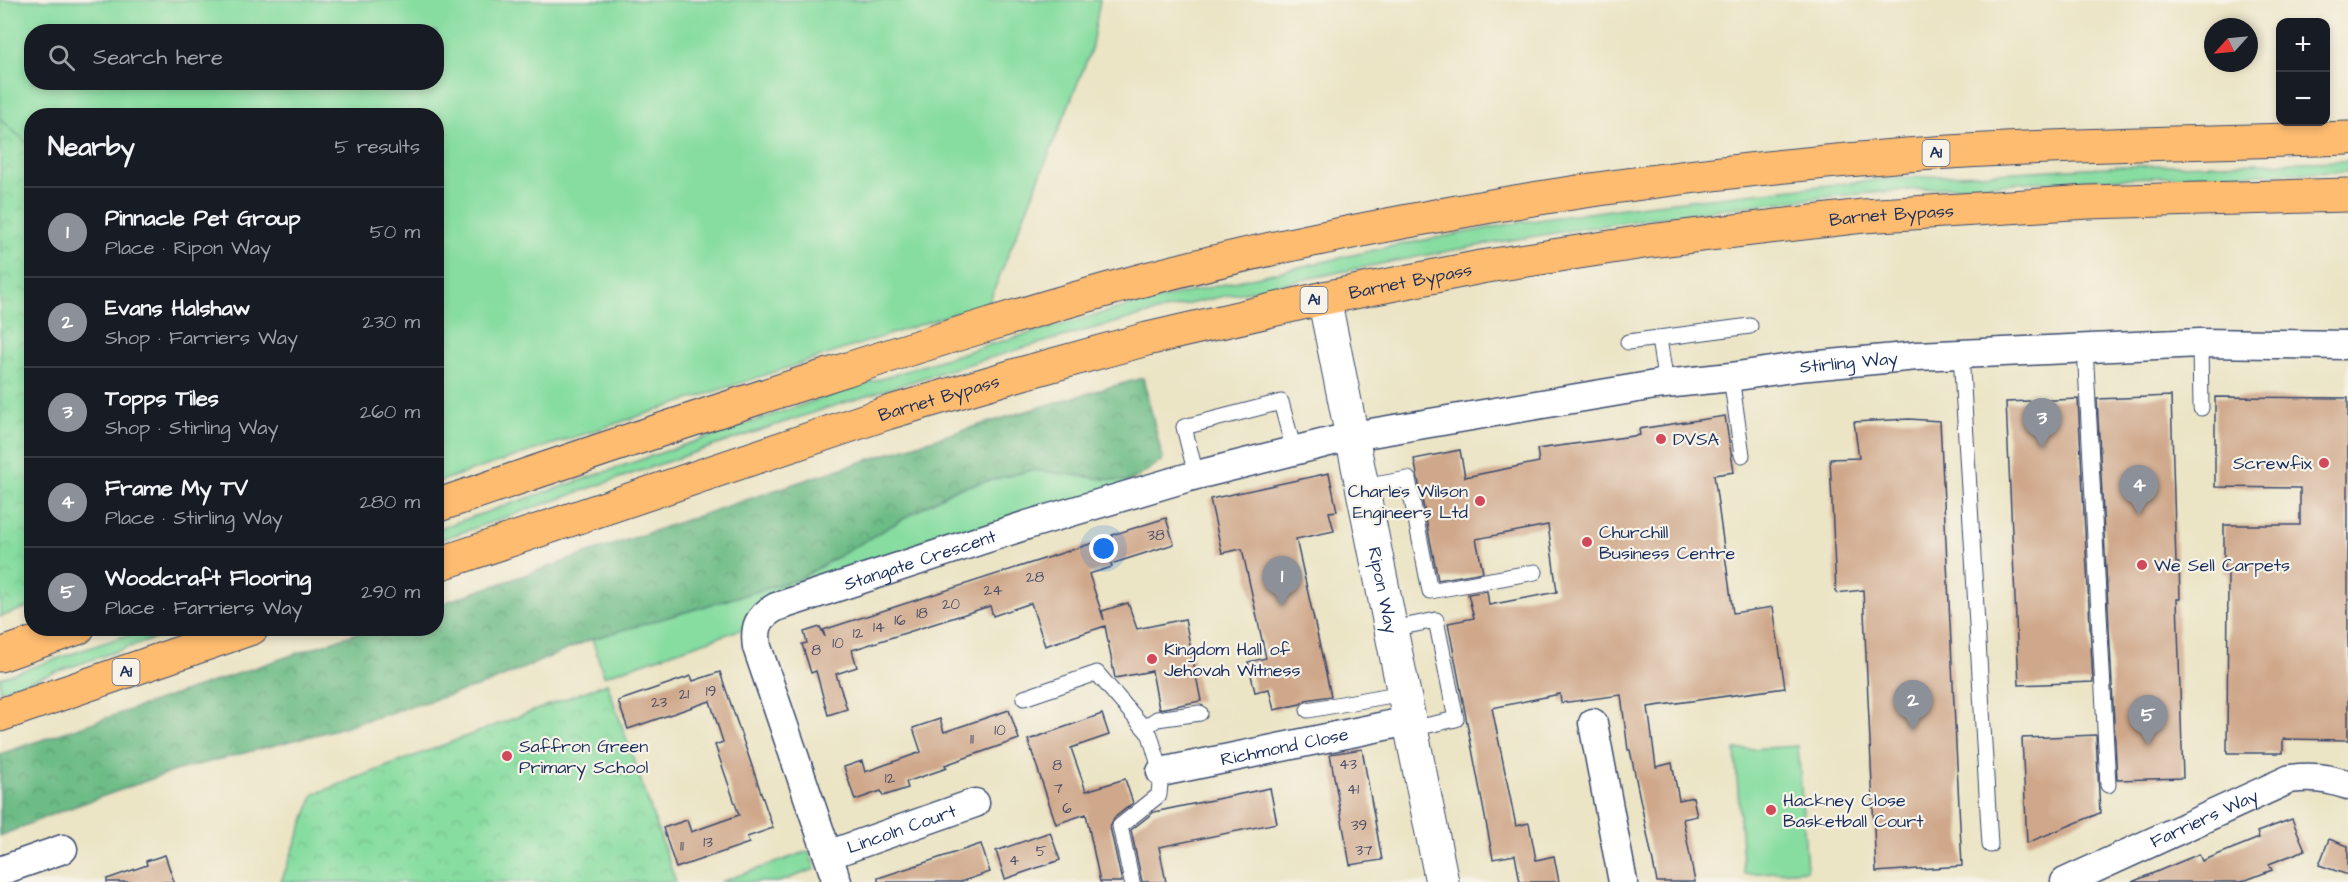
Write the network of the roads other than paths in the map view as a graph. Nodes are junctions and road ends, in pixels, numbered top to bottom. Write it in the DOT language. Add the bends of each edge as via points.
graph roads {
  1 [pos="2348,138"];
  2 [pos="2348,195"];
  3 [pos="1324,298"];
  4 [pos="1750,326"];
  5 [pos="1659,339"];
  6 [pos="1628,342"];
  7 [pos="2200,343"];
  8 [pos="2348,345"];
  9 [pos="2085,347"];
  10 [pos="1961,353"];
  11 [pos="1731,377"];
  12 [pos="1666,384"];
  13 [pos="2201,408"];
  14 [pos="1353,436"];
  15 [pos="1294,451"];
  16 [pos="1742,455"];
  17 [pos="1196,475"];
  18 [pos="1363,487"];
  19 [pos="444,503"];
  20 [pos="444,562"];
  21 [pos="1535,572"];
  22 [pos="1392,629"];
  23 [pos="55,636"];
  24 [pos="229,636"];
  25 [pos="0,655"];
  26 [pos="1024,698"];
  27 [pos="1308,710"];
  28 [pos="1200,713"];
  29 [pos="1408,714"];
  30 [pos="0,715"];
  31 [pos="1593,723"];
  32 [pos="1144,728"];
  33 [pos="1161,772"];
  34 [pos="2108,785"];
  35 [pos="2348,785"];
  36 [pos="975,803"];
  37 [pos="1990,845"];
  38 [pos="63,849"];
  39 [pos="828,855"];
  40 [pos="0,872"];
  41 [pos="837,882"];
  42 [pos="1132,882"];
  43 [pos="1442,882"];
  44 [pos="1623,882"];
  45 [pos="2065,882"];
  1 -- 19 [label="highway, A1" via="2072,145 1906,155 1726,172 1457,212 1143,280 994,322"];
  2 -- 3 [label="highway, Barnet Bypass / A1" via="2017,206 1795,223 1492,265"];
  3 -- 14 [label="street, Ripon Way"];
  3 -- 20 [label="highway, Barnet Bypass / A1" via="1147,339 887,413"];
  4 -- 5 [label="lane"];
  5 -- 6 [label="lane"];
  5 -- 12 [label="lane"];
  7 -- 8 [label="street, Stirling Way"];
  7 -- 9 [label="street, Stirling Way"];
  7 -- 13 [label="lane"];
  9 -- 10 [label="street, Stirling Way"];
  9 -- 34 [label="lane"];
  10 -- 11 [label="street, Stirling Way" via="1798,366"];
  10 -- 37 [label="lane"];
  11 -- 12 [label="street, Stirling Way"];
  11 -- 16 [label="lane"];
  12 -- 14 [label="street, Stirling Way"];
  14 -- 15 [label="street, Stangate Crescent"];
  14 -- 18 [label="street, Ripon Way"];
  15 -- 17 [label="street, Stangate Crescent"];
  15 -- 17 [label="lane" via="1281,402 1184,427"];
  17 -- 39 [label="street, Stangate Crescent" via="1027,525 765,613 755,632 756,646"];
  18 -- 21 [label="lane" via="1408,479 1430,591"];
  18 -- 22 [label="street, Ripon Way"];
  22 -- 29 [label="street, Ripon Way"];
  22 -- 29 [label="lane" via="1436,620 1456,719"];
  23 -- 25 [label="highway"];
  24 -- 30 [label="highway, A1"];
  26 -- 32 [label="lane" via="1097,673"];
  27 -- 29 [label="lane"];
  28 -- 32 [label="lane" via="1157,719"];
  29 -- 33 [label="street, Richmond Close"];
  29 -- 43 [label="street, Ripon Way"];
  31 -- 44 [label="street"];
  32 -- 33 [label="lane" via="1150,735"];
  33 -- 42 [label="lane" via="1159,795 1120,825"];
  35 -- 45 [label="street, Farriers Way" via="2310,776 2289,779"];
  36 -- 39 [label="street, Lincoln Court"];
  38 -- 40 [label="street"];
  39 -- 41 [label="street, Stangate Crescent"];
}
